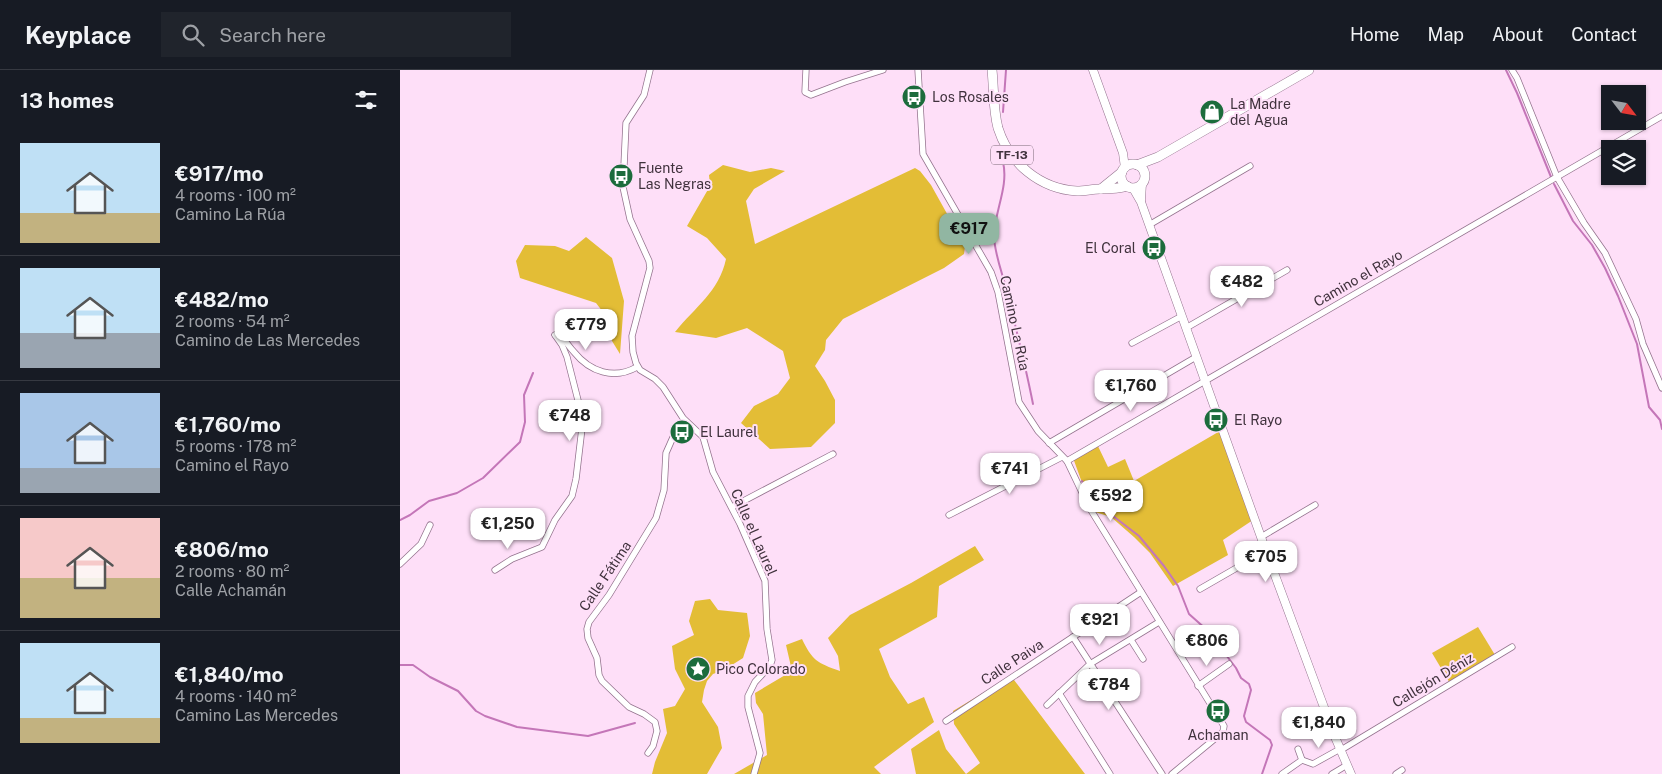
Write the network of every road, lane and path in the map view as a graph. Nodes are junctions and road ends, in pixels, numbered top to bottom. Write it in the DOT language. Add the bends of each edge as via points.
graph roads {
  1 [pos="650,70"];
  2 [pos="806,70"];
  3 [pos="883,70"];
  4 [pos="918,70"];
  5 [pos="992,70"];
  6 [pos="1093,70"];
  7 [pos="1309,70"];
  8 [pos="1512,70"];
  9 [pos="1662,116"];
  10 [pos="1123,153"];
  11 [pos="1158,157"];
  12 [pos="1136,165"];
  13 [pos="1250,166"];
  14 [pos="1123,170"];
  15 [pos="1557,177"];
  16 [pos="1143,180"];
  17 [pos="1130,187"];
  18 [pos="1100,189"];
  19 [pos="1141,202"];
  20 [pos="1149,225"];
  21 [pos="1287,270"];
  22 [pos="1182,316"];
  23 [pos="1186,328"];
  24 [pos="1132,343"];
  25 [pos="1196,357"];
  26 [pos="638,367"];
  27 [pos="1205,381"];
  28 [pos="1662,388"];
  29 [pos="685,421"];
  30 [pos="1050,443"];
  31 [pos="833,454"];
  32 [pos="1064,459"];
  33 [pos="1315,504"];
  34 [pos="732,508"];
  35 [pos="949,515"];
  36 [pos="430,525"];
  37 [pos="1261,538"];
  38 [pos="1266,550"];
  39 [pos="400,564"];
  40 [pos="495,570"];
  41 [pos="1200,589"];
  42 [pos="1142,592"];
  43 [pos="1159,622"];
  44 [pos="1073,637"];
  45 [pos="1131,640"];
  46 [pos="1512,648"];
  47 [pos="1143,659"];
  48 [pos="1090,664"];
  49 [pos="1229,664"];
  50 [pos="1198,686"];
  51 [pos="1059,693"];
  52 [pos="1047,705"];
  53 [pos="946,720"];
  54 [pos="1298,749"];
  55 [pos="1340,749"];
  56 [pos="648,753"];
  57 [pos="1302,760"];
  58 [pos="1347,765"];
  59 [pos="1402,770"];
  60 [pos="754,774"];
  61 [pos="1110,774"];
  62 [pos="1162,774"];
  63 [pos="1172,774"];
  64 [pos="1282,774"];
  65 [pos="1332,774"];
  66 [pos="1351,774"];
  67 [pos="1396,774"];
  1 -- 26 [label="street" via="644,95 626,123 625,138 624,196 630,219 650,264 632,336 632,352"];
  2 -- 3 [label="street" via="805,92 811,95"];
  4 -- 30 [label="street, Camino La Rúa" via="923,154 991,272 998,292 1019,402"];
  5 -- 18 [label="main road, TF-13" via="1001,137 1020,166 1032,176 1060,188 1076,191"];
  6 -- 10 [label="main road"];
  7 -- 11 [label="main road, TF-13"];
  8 -- 15 [label="street"];
  9 -- 15 [label="street, Camino el Rayo"];
  10 -- 12 [label="main road"];
  10 -- 14 [label="main road"];
  11 -- 12 [label="main road, TF-13"];
  11 -- 16 [label="main road, TF-13"];
  12 -- 14 [label="main road, TF-13"];
  12 -- 16 [label="main road" via="1143,170"];
  13 -- 20 [label="street"];
  14 -- 17 [label="main road" via="1122,180"];
  14 -- 18 [label="main road, TF-13"];
  15 -- 27 [label="street, Camino el Rayo"];
  15 -- 28 [label="street" via="1605,253 1636,319"];
  16 -- 17 [label="main road, TF-13"];
  16 -- 19 [label="main road"];
  17 -- 18 [label="main road, TF-13"];
  17 -- 19 [label="main road"];
  19 -- 20 [label="main road"];
  20 -- 22 [label="main road"];
  21 -- 23 [label="street"];
  22 -- 23 [label="main road"];
  22 -- 24 [label="street"];
  23 -- 25 [label="main road"];
  25 -- 27 [label="main road"];
  25 -- 30 [label="street"];
  26 -- 29 [label="street, Calle el Laurel" via="663,387"];
  26 -- 40 [label="street" via="620,372 597,372 578,357 564,338 555,335 565,352 582,416 572,496 544,545"];
  27 -- 32 [label="street, Camino el Rayo"];
  27 -- 37 [label="main road"];
  29 -- 34 [label="street, Calle el Laurel" via="703,437 712,472"];
  29 -- 56 [label="street, Calle Fátima" via="666,453 664,490 656,518 587,629 602,681 629,707 655,722 657,731"];
  30 -- 32 [label="street, Camino La Rúa"];
  31 -- 34 [label="street"];
  32 -- 35 [label="street, Camino el Rayo"];
  32 -- 42 [label="street, Camino La Rúa" via="1089,507"];
  33 -- 37 [label="street"];
  34 -- 60 [label="street, Calle el Laurel" via="764,576 772,655 770,666 755,682 748,696 760,753"];
  36 -- 39 [label="street" via="421,544"];
  37 -- 38 [label="main road"];
  38 -- 41 [label="street"];
  38 -- 55 [label="main road"];
  42 -- 43 [label="street, Camino La Rúa"];
  42 -- 44 [label="street, Calle Paiva"];
  43 -- 45 [label="street"];
  43 -- 50 [label="street, Camino La Rúa"];
  44 -- 48 [label="street"];
  44 -- 53 [label="street, Calle Paiva"];
  45 -- 47 [label="street"];
  45 -- 48 [label="street"];
  46 -- 55 [label="street, Callejón Déniz"];
  48 -- 51 [label="street"];
  48 -- 62 [label="street"];
  49 -- 50 [label="street"];
  50 -- 63 [label="street, Camino La Rúa" via="1224,726 1223,732"];
  51 -- 52 [label="street"];
  51 -- 61 [label="street"];
  54 -- 57 [label="street"];
  55 -- 57 [label="street, Callejón Déniz" via="1312,764"];
  55 -- 58 [label="main road"];
  57 -- 64 [label="street"];
  58 -- 65 [label="street"];
  58 -- 66 [label="main road"];
  59 -- 67 [label="street"];
}
